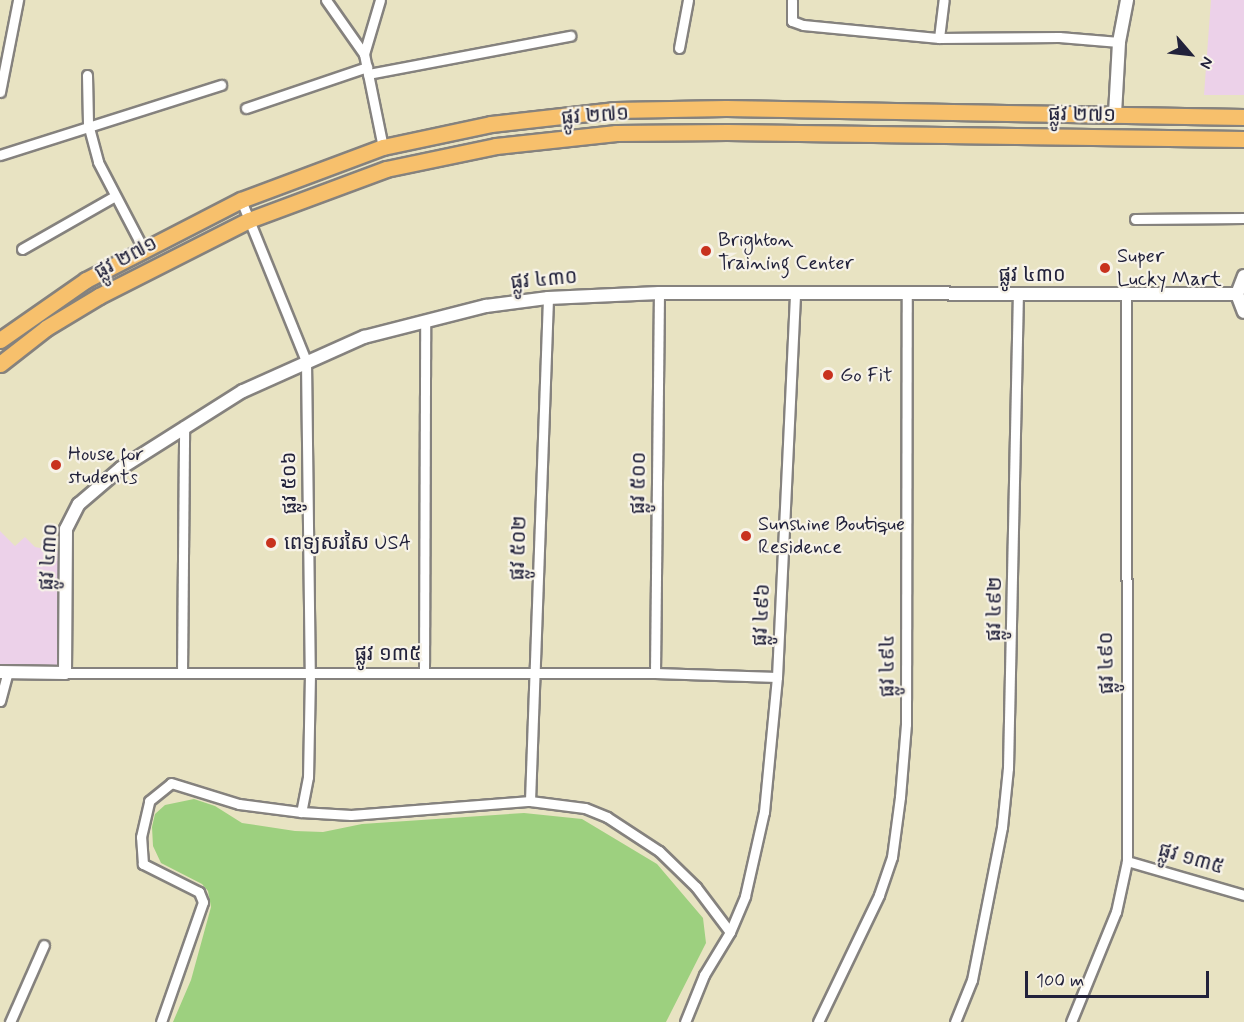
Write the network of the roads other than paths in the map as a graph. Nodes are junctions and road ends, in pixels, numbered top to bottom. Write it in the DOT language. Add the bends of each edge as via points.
graph roads {
  1 [pos="18,0"];
  2 [pos="326,0"];
  3 [pos="380,0"];
  4 [pos="688,0"];
  5 [pos="792,0"];
  6 [pos="944,0"];
  7 [pos="1127,0"];
  8 [pos="570,36"];
  9 [pos="939,38"];
  10 [pos="1119,42"];
  11 [pos="679,48"];
  12 [pos="364,54"];
  13 [pos="368,70"];
  14 [pos="87,75"];
  15 [pos="221,85"];
  16 [pos="0,92"];
  17 [pos="246,108"];
  18 [pos="1115,114"];
  19 [pos="1244,117"];
  20 [pos="88,124"];
  21 [pos="1244,140"];
  22 [pos="383,147"];
  23 [pos="0,155"];
  24 [pos="113,197"];
  25 [pos="241,200"];
  26 [pos="1244,218"];
  27 [pos="1135,219"];
  28 [pos="249,220"];
  29 [pos="143,248"];
  30 [pos="22,249"];
  31 [pos="1244,276"];
  32 [pos="659,293"];
  33 [pos="795,294"];
  34 [pos="907,294"];
  35 [pos="1018,294"];
  36 [pos="1126,294"];
  37 [pos="1237,294"];
  38 [pos="548,298"];
  39 [pos="1244,312"];
  40 [pos="425,320"];
  41 [pos="0,340"];
  42 [pos="306,361"];
  43 [pos="0,364"];
  44 [pos="184,426"];
  45 [pos="4,672"];
  46 [pos="532,672"];
  47 [pos="65,673"];
  48 [pos="182,673"];
  49 [pos="424,673"];
  50 [pos="655,673"];
  51 [pos="310,674"];
  52 [pos="777,677"];
  53 [pos="0,701"];
  54 [pos="530,801"];
  55 [pos="301,812"];
  56 [pos="1127,861"];
  57 [pos="1244,895"];
  58 [pos="730,932"];
  59 [pos="44,945"];
  60 [pos="10,1022"];
  61 [pos="161,1022"];
  62 [pos="685,1022"];
  63 [pos="818,1022"];
  64 [pos="955,1022"];
  65 [pos="1071,1022"];
  1 -- 16 [label="street"];
  2 -- 12 [label="street"];
  3 -- 12 [label="street"];
  4 -- 11 [label="street"];
  5 -- 9 [label="street" via="792,21 803,25"];
  6 -- 9 [label="street"];
  7 -- 10 [label="street"];
  8 -- 13 [label="street"];
  9 -- 10 [label="street"];
  10 -- 18 [label="street"];
  12 -- 13 [label="street"];
  13 -- 17 [label="street"];
  13 -- 22 [label="street"];
  14 -- 20 [label="street"];
  15 -- 20 [label="street"];
  18 -- 19 [label="main road, ផ្លូវ ២៧១"];
  18 -- 22 [label="main road, ផ្លូវ ២៧១" via="615,110 491,124"];
  20 -- 23 [label="street"];
  20 -- 24 [label="street"];
  21 -- 28 [label="main road, ផ្លូវ ២៧១" via="616,134 496,146 386,169"];
  22 -- 25 [label="main road, ផ្លូវ ២៧១"];
  24 -- 29 [label="street"];
  24 -- 30 [label="street"];
  25 -- 28 [label="street, ផ្លូវ ៥០៦"];
  25 -- 29 [label="main road, ផ្លូវ ២៧១"];
  26 -- 27 [label="street"];
  28 -- 42 [label="street, ផ្លូវ ៥០៦"];
  28 -- 43 [label="main road, ផ្លូវ ២៧១" via="99,296 46,328"];
  29 -- 41 [label="main road, ផ្លូវ ២៧១" via="68,291"];
  31 -- 37 [label="street"];
  32 -- 33 [label="street, ផ្លូវ ៤៣០"];
  32 -- 38 [label="street, ផ្លូវ ៤៣០"];
  32 -- 50 [label="street, ផ្លូវ ៥០០"];
  33 -- 34 [label="street, ផ្លូវ ៤៣០"];
  33 -- 52 [label="street, ផ្លូវ ៤៩៦"];
  34 -- 35 [label="street, ផ្លូវ ៤៣០"];
  34 -- 63 [label="street, ផ្លូវ ៤៩៤" via="906,724 897,817 892,857 879,895"];
  35 -- 36 [label="street, ផ្លូវ ៤៣០"];
  35 -- 64 [label="street, ផ្លូវ ៤៩២" via="1008,768 998,849 972,980"];
  36 -- 37 [label="street, ផ្លូវ ៤៣០"];
  36 -- 56 [label="street, ផ្លូវ ៤៩០"];
  37 -- 39 [label="street"];
  38 -- 40 [label="street, ផ្លូវ ៤៣០"];
  38 -- 46 [label="street, ផ្លូវ ៥០២"];
  40 -- 42 [label="street, ផ្លូវ ៤៣០" via="364,337"];
  40 -- 49 [label="street"];
  42 -- 44 [label="street, ផ្លូវ ៤៣០"];
  42 -- 51 [label="street, ផ្លូវ ៥០៦"];
  44 -- 47 [label="street, ផ្លូវ ៤៣០" via="121,468 79,504 68,522"];
  44 -- 48 [label="street"];
  45 -- 47 [label="street, ផ្លូវ ១៣៥"];
  45 -- 53 [label="street"];
  46 -- 49 [label="street, ផ្លូវ ១៣៥"];
  46 -- 50 [label="street, ផ្លូវ ១៣៥"];
  46 -- 54 [label="street, ផ្លូវ ៥០២"];
  47 -- 48 [label="street, ផ្លូវ ១៣៥"];
  48 -- 51 [label="street, ផ្លូវ ១៣៥"];
  49 -- 51 [label="street, ផ្លូវ ១៣៥"];
  50 -- 52 [label="street, ផ្លូវ ១៣៥"];
  51 -- 55 [label="street, ផ្លូវ ៥០៦" via="308,777"];
  52 -- 58 [label="street, ផ្លូវ ៤៩៦" via="765,812 745,897"];
  54 -- 55 [label="street" via="351,814"];
  54 -- 58 [label="street" via="585,808 659,851 696,887"];
  55 -- 61 [label="street" via="239,804 171,783 149,801 141,837 143,864 199,892 204,902"];
  56 -- 57 [label="street, ផ្លូវ ១៣៥"];
  56 -- 65 [label="street, ផ្លូវ ៤៩០" via="1116,912"];
  58 -- 62 [label="street, ផ្លូវ ៤៩៦" via="704,975"];
  59 -- 60 [label="street"];
}
